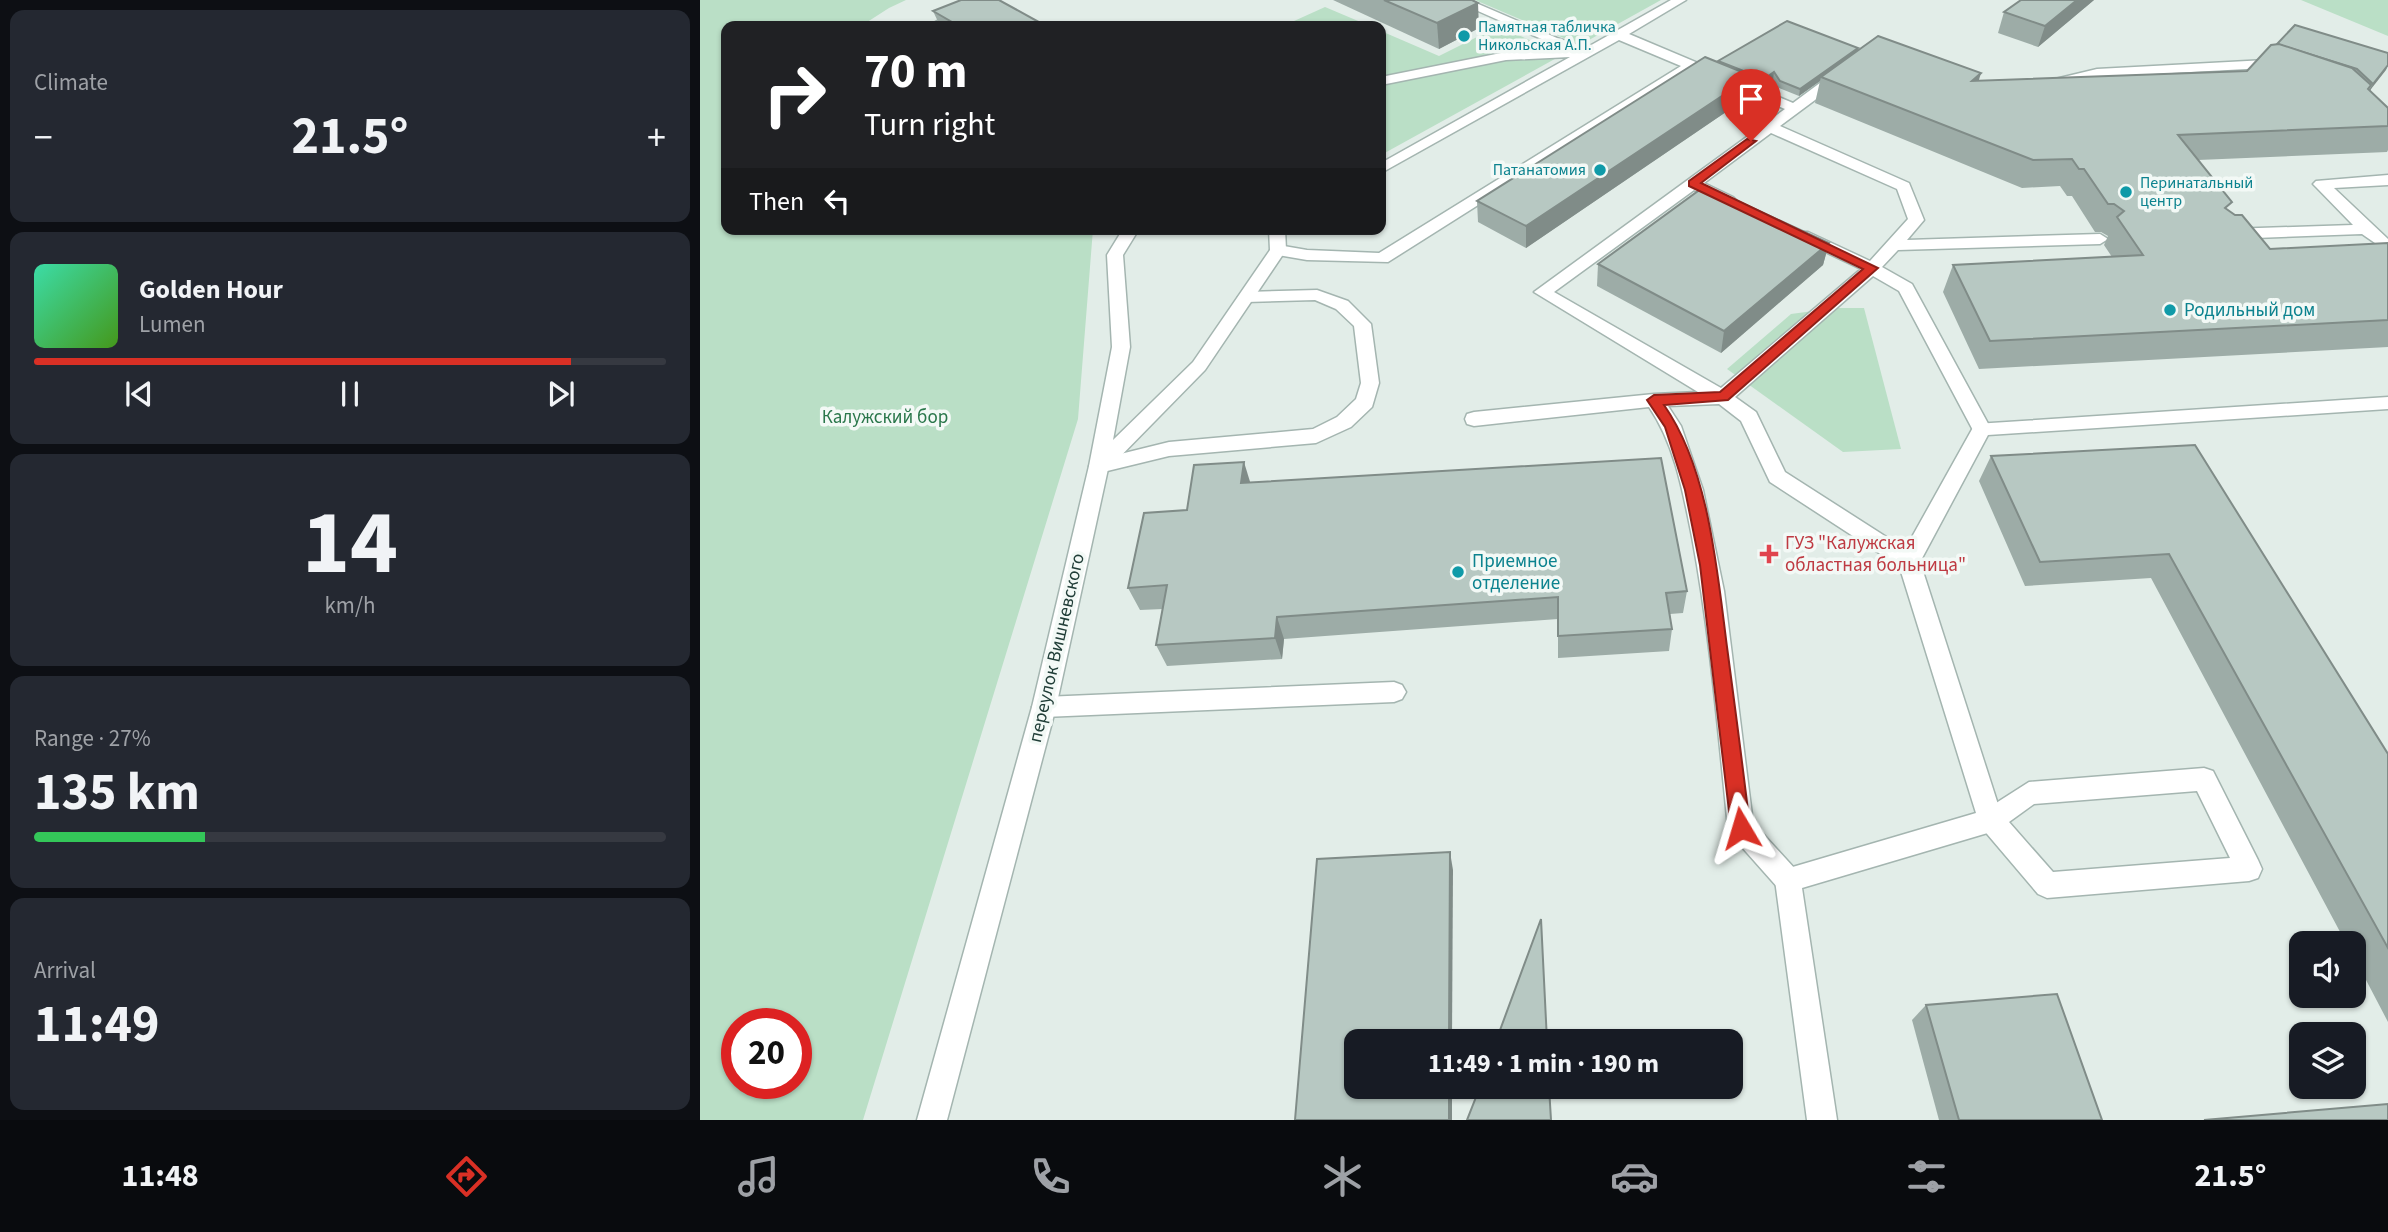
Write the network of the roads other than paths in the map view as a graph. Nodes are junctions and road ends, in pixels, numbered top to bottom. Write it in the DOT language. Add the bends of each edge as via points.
graph roads {
  1 [pos="986,0"];
  2 [pos="1459,0"];
  3 [pos="1680,0"];
  4 [pos="944,21"];
  5 [pos="1619,35"];
  6 [pos="1586,52"];
  7 [pos="1858,61"];
  8 [pos="1691,65"];
  9 [pos="2292,72"];
  10 [pos="1386,80"];
  11 [pos="2040,87"];
  12 [pos="1794,108"];
  13 [pos="1770,127"];
  14 [pos="1386,166"];
  15 [pos="2388,180"];
  16 [pos="1693,184"];
  17 [pos="1741,206"];
  18 [pos="1788,229"];
  19 [pos="2366,229"];
  20 [pos="1127,235"];
  21 [pos="2220,235"];
  22 [pos="2100,239"];
  23 [pos="1277,240"];
  24 [pos="1892,246"];
  25 [pos="2388,247"];
  26 [pos="1872,268"];
  27 [pos="1246,297"];
  28 [pos="1723,397"];
  29 [pos="1654,400"];
  30 [pos="2386,406"];
  31 [pos="1474,419"];
  32 [pos="1982,429"];
  33 [pos="1099,466"];
  34 [pos="1909,562"];
  35 [pos="1394,692"];
  36 [pos="1044,707"];
  37 [pos="1991,820"];
  38 [pos="1788,880"];
  39 [pos="932,1120"];
  40 [pos="1822,1120"];
  1 -- 4 [label="street"];
  2 -- 6 [label="street"];
  3 -- 5 [label="street"];
  5 -- 6 [label="street"];
  5 -- 8 [label="street"];
  6 -- 10 [label="street" via="1506,56"];
  6 -- 14 [label="street"];
  7 -- 12 [label="street"];
  8 -- 12 [label="street"];
  8 -- 23 [label="street" via="1382,258 1307,255"];
  9 -- 11 [label="street" via="2266,64 2097,73"];
  12 -- 13 [label="street"];
  13 -- 16 [label="street"];
  13 -- 24 [label="street" via="1904,186 1916,220"];
  15 -- 19 [label="street" via="2321,184"];
  16 -- 17 [label="street"];
  16 -- 28 [label="street" via="1542,292"];
  18 -- 26 [label="street"];
  19 -- 21 [label="street"];
  19 -- 25 [label="street"];
  20 -- 33 [label="street, переулок Вишневского" via="1115,255 1121,347"];
  22 -- 24 [label="street"];
  23 -- 27 [label="street"];
  24 -- 26 [label="street"];
  26 -- 28 [label="street"];
  26 -- 32 [label="street" via="1906,289"];
  27 -- 33 [label="street" via="1199,366"];
  27 -- 33 [label="street" via="1317,295 1342,305 1362,324 1370,383 1365,402 1344,422 1316,436 1169,449"];
  28 -- 29 [label="street"];
  28 -- 34 [label="street" via="1749,417 1776,477"];
  29 -- 31 [label="street"];
  29 -- 38 [label="street" via="1672,426 1693,490 1708,565 1741,828"];
  30 -- 32 [label="street"];
  32 -- 34 [label="street"];
  33 -- 36 [label="street, переулок Вишневского"];
  34 -- 37 [label="street"];
  35 -- 36 [label="street"];
  36 -- 39 [label="street, переулок Вишневского"];
  37 -- 37 [label="street" via="2029,793 2204,779 2249,869 2047,885"];
  37 -- 38 [label="street"];
  38 -- 40 [label="street"];
}
